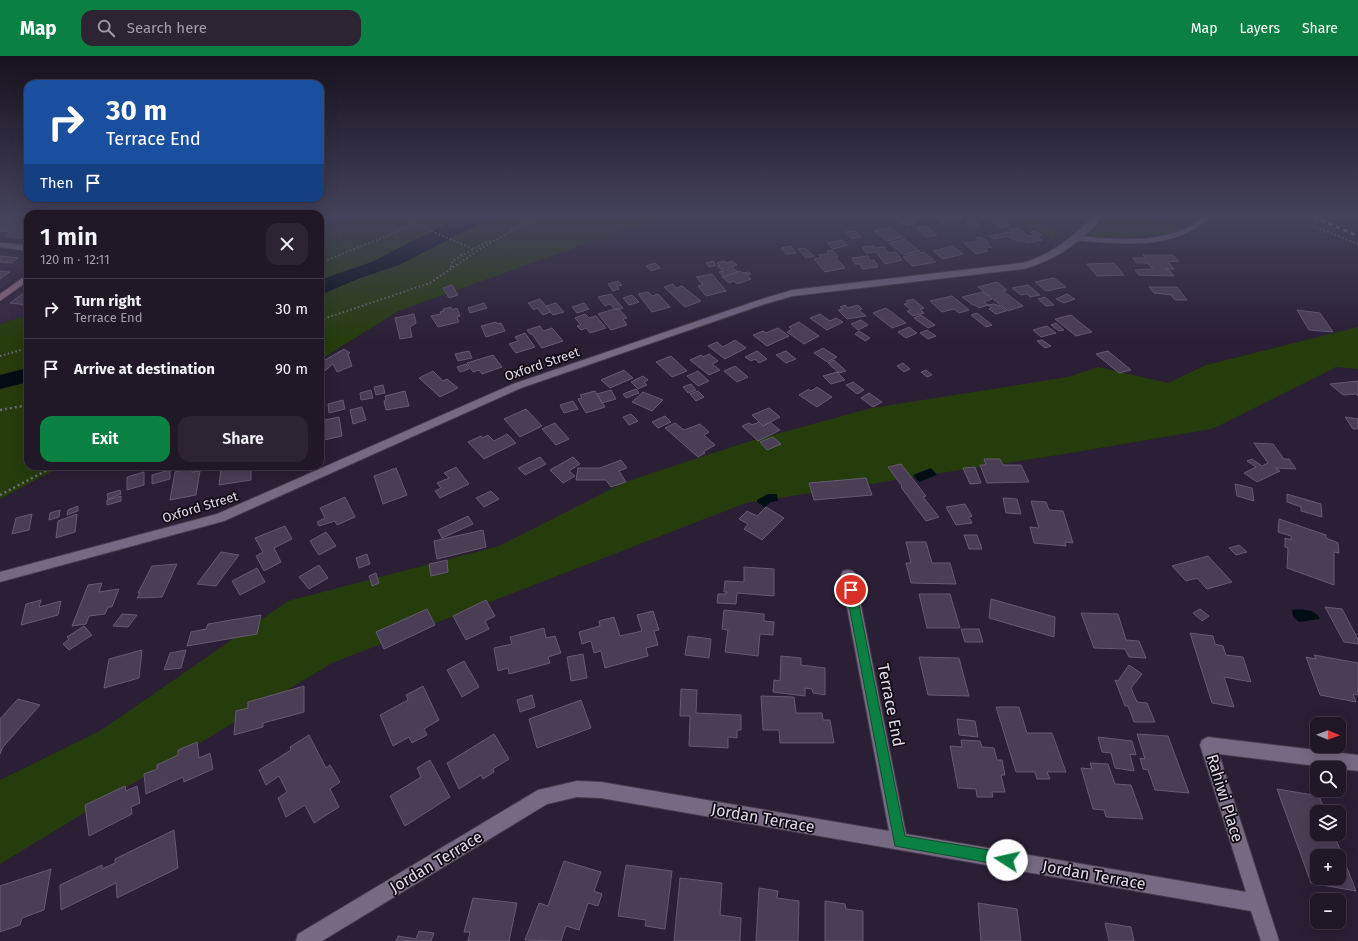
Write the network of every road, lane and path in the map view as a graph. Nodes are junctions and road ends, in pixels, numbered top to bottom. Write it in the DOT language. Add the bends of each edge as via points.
graph roads {
  1 [pos="457,258"];
  2 [pos="466,258"];
  3 [pos="1048,258"];
  4 [pos="450,268"];
  5 [pos="24,280"];
  6 [pos="0,298"];
  7 [pos="324,319"];
  8 [pos="24,349"];
  9 [pos="0,356"];
  10 [pos="24,406"];
  11 [pos="0,410"];
  12 [pos="47,470"];
  13 [pos="0,495"];
  14 [pos="848,575"];
  15 [pos="0,576"];
  16 [pos="1358,763"];
  17 [pos="899,842"];
  18 [pos="1257,903"];
  19 [pos="305,941"];
  20 [pos="1270,941"];
  1 -- 4 [label="path" via="452,261"];
  2 -- 4 [label="path"];
  3 -- 15 [label="street, Oxford Street" via="1024,266 792,293 762,302 517,386 220,518"];
  4 -- 7 [label="path" via="439,278 420,288"];
  5 -- 6 [label="street"];
  8 -- 9 [label="path"];
  10 -- 11 [label="path"];
  12 -- 13 [label="path"];
  14 -- 17 [label="street, Terrace End"];
  16 -- 18 [label="street, Rahiwi Place" via="1208,745"];
  17 -- 18 [label="street, Jordan Terrace"];
  17 -- 19 [label="street, Jordan Terrace" via="601,790 578,789 544,796"];
  18 -- 20 [label="street"];
}
